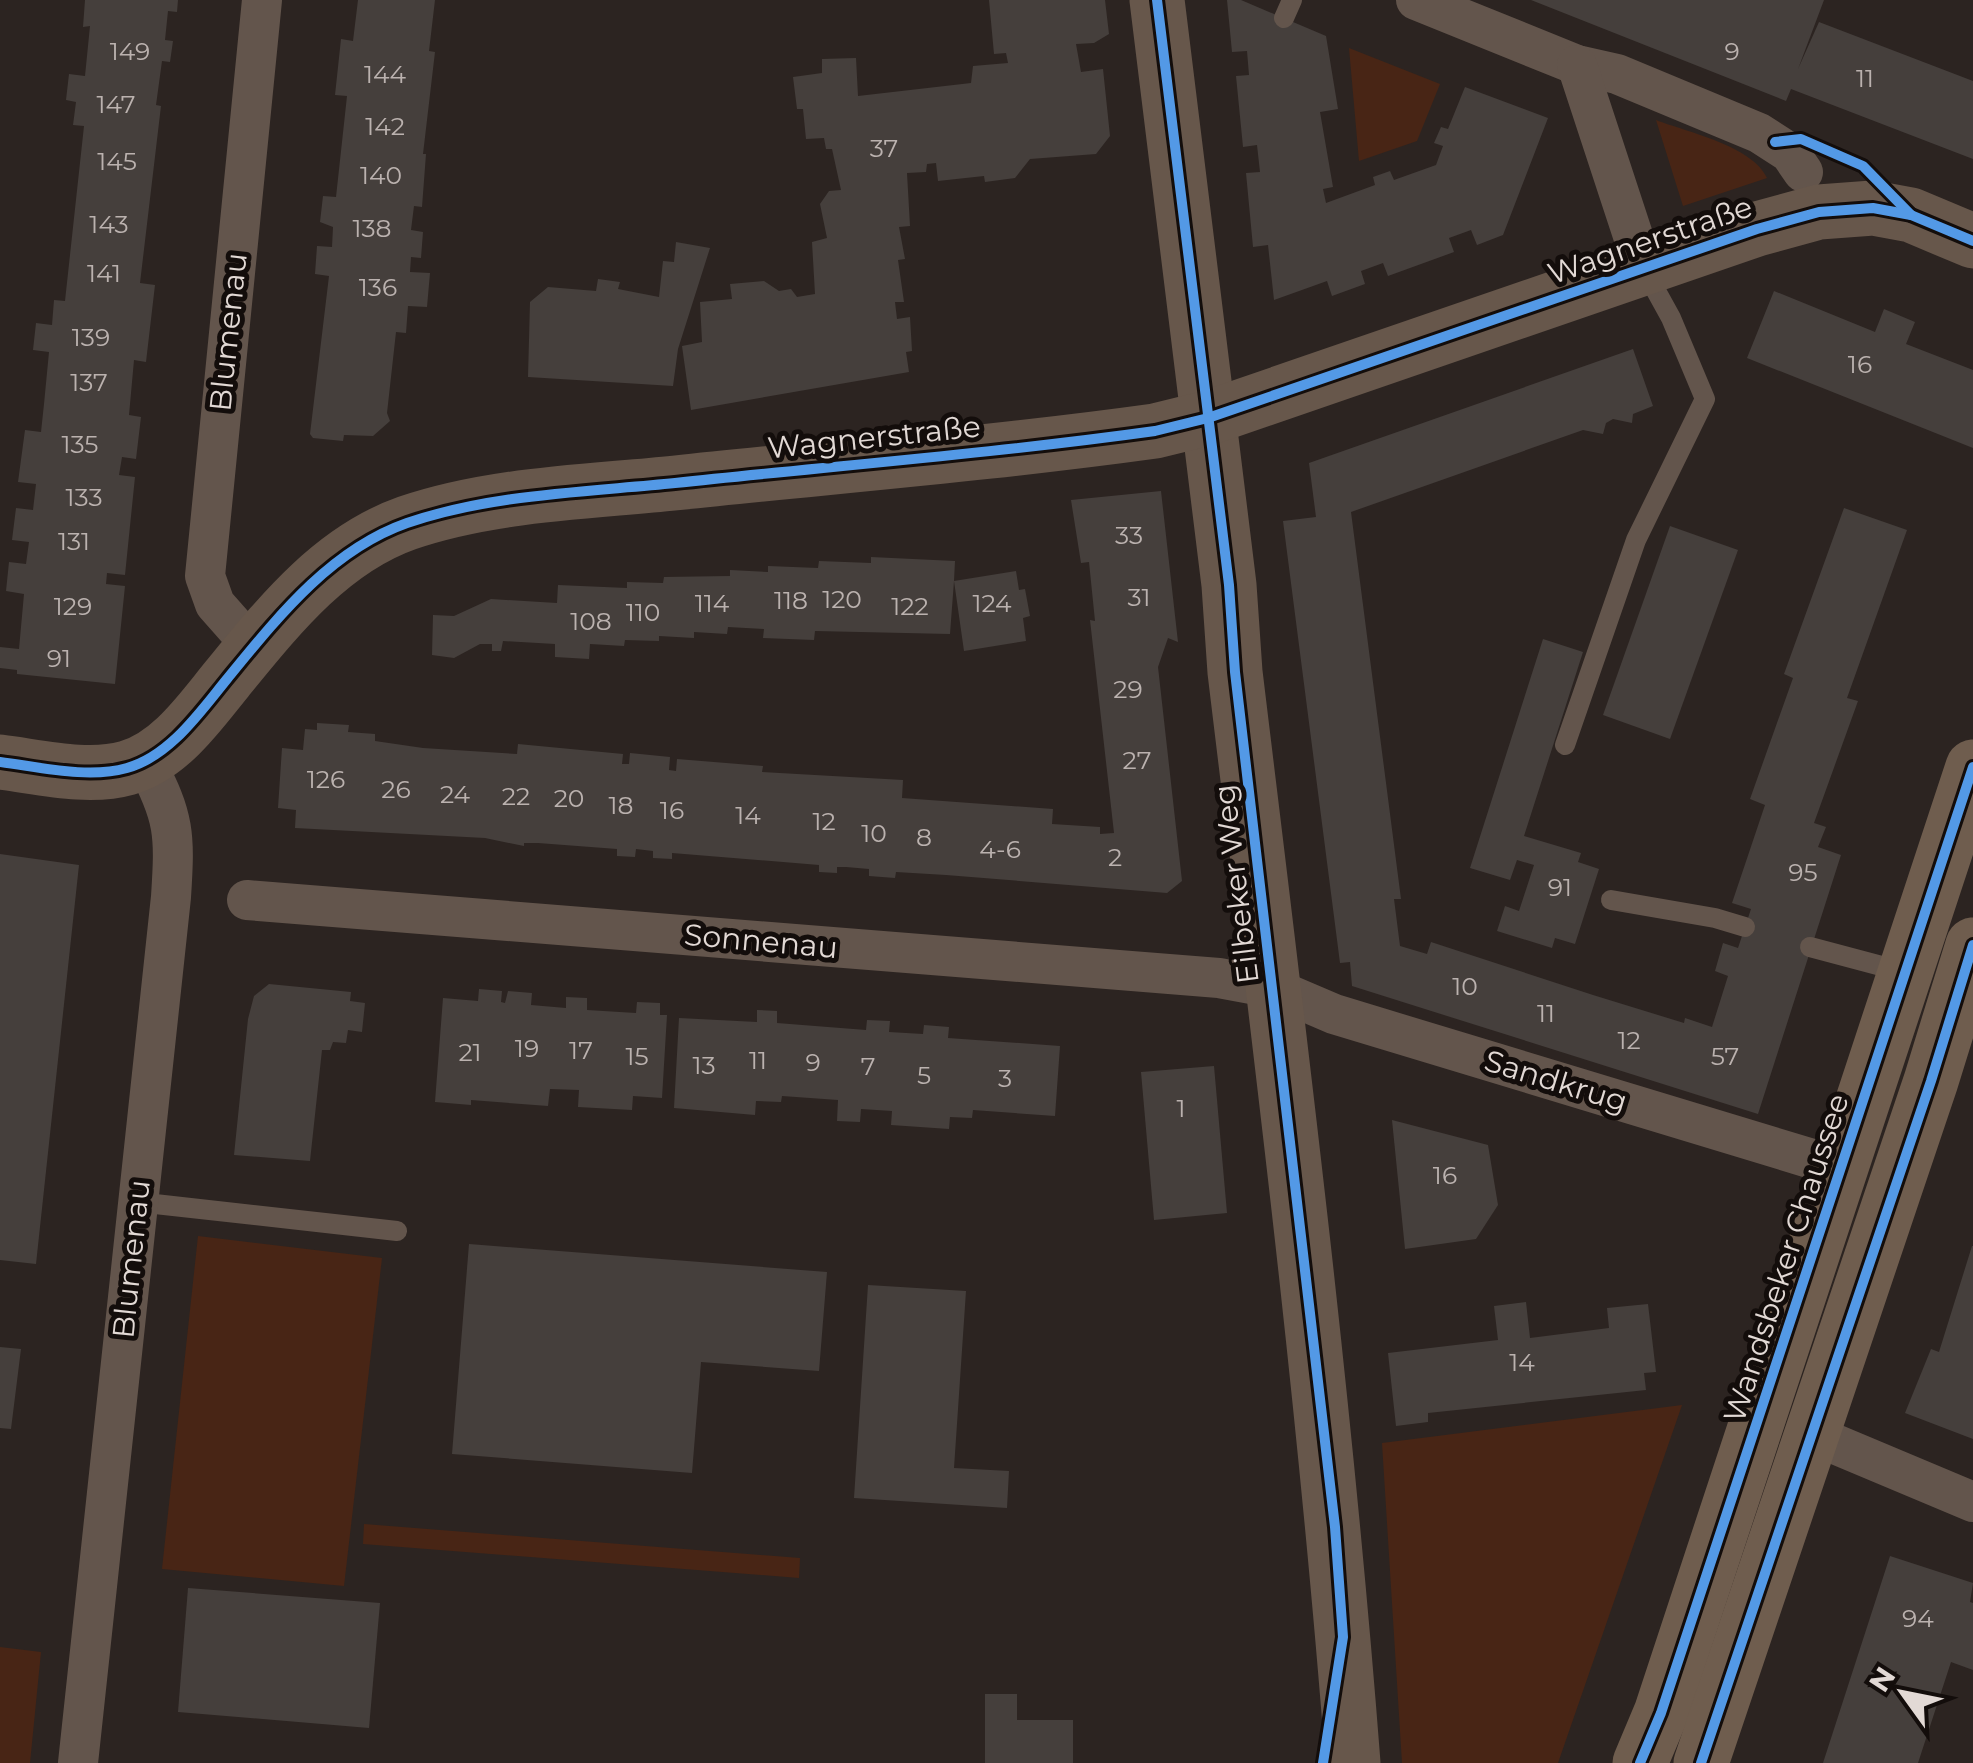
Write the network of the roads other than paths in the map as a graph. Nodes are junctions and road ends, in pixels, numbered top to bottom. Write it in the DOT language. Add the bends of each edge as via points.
graph roads {
  1 [pos="262,0"];
  2 [pos="1157,0"];
  3 [pos="1416,0"];
  4 [pos="1577,65"];
  5 [pos="1811,192"];
  6 [pos="1973,241"];
  7 [pos="1644,269"];
  8 [pos="1208,418"];
  9 [pos="253,647"];
  10 [pos="1564,746"];
  11 [pos="0,762"];
  12 [pos="145,762"];
  13 [pos="1973,767"];
  14 [pos="247,900"];
  15 [pos="1611,900"];
  16 [pos="1745,928"];
  17 [pos="1973,945"];
  18 [pos="1810,947"];
  19 [pos="1906,972"];
  20 [pos="1274,988"];
  21 [pos="1842,1168"];
  22 [pos="137,1202"];
  23 [pos="397,1231"];
  24 [pos="1811,1434"];
  25 [pos="1973,1502"];
  26 [pos="1343,1637"];
  27 [pos="78,1763"];
  28 [pos="1324,1763"];
  29 [pos="1353,1763"];
  30 [pos="1640,1763"];
  31 [pos="1701,1763"];
  1 -- 9 [label="street, Blumenau" via="205,576 226,620"];
  2 -- 8 [label="main road, Eilbeker Weg"];
  3 -- 4 [label="street"];
  4 -- 5 [label="street" via="1617,74 1759,133 1790,153"];
  4 -- 7 [label="street"];
  5 -- 6 [label="main road, Wagnerstraße" via="1843,209 1892,210"];
  5 -- 7 [label="main road, Wagnerstraße" via="1757,230"];
  7 -- 8 [label="main road, Wagnerstraße"];
  7 -- 10 [label="lane" via="1705,399 1636,540"];
  8 -- 9 [label="main road, Wagnerstraße" via="1127,435 543,496 435,516 351,552"];
  8 -- 20 [label="main road, Eilbeker Weg"];
  9 -- 12 [label="main road, Wagnerstraße" via="189,724"];
  11 -- 12 [label="main road, Wagnerstraße" via="91,772"];
  12 -- 22 [label="street, Blumenau" via="172,817 175,840"];
  13 -- 19 [label="main road, Wandsbeker Chaussee"];
  14 -- 20 [label="street, Sonnenau" via="1199,976"];
  15 -- 16 [label="lane"];
  17 -- 24 [label="main road"];
  18 -- 19 [label="lane"];
  19 -- 21 [label="main road, Wandsbeker Chaussee"];
  20 -- 21 [label="street, Sandkrug" via="1334,1014"];
  20 -- 26 [label="main road, Eilbeker Weg"];
  21 -- 30 [label="main road, Wandsbeker Chaussee"];
  22 -- 23 [label="lane"];
  22 -- 27 [label="street, Blumenau"];
  24 -- 25 [label="street"];
  24 -- 31 [label="main road"];
  26 -- 28 [label="main road, Eilbeker Weg"];
  26 -- 29 [label="main road, Eilbeker Weg"];
}
